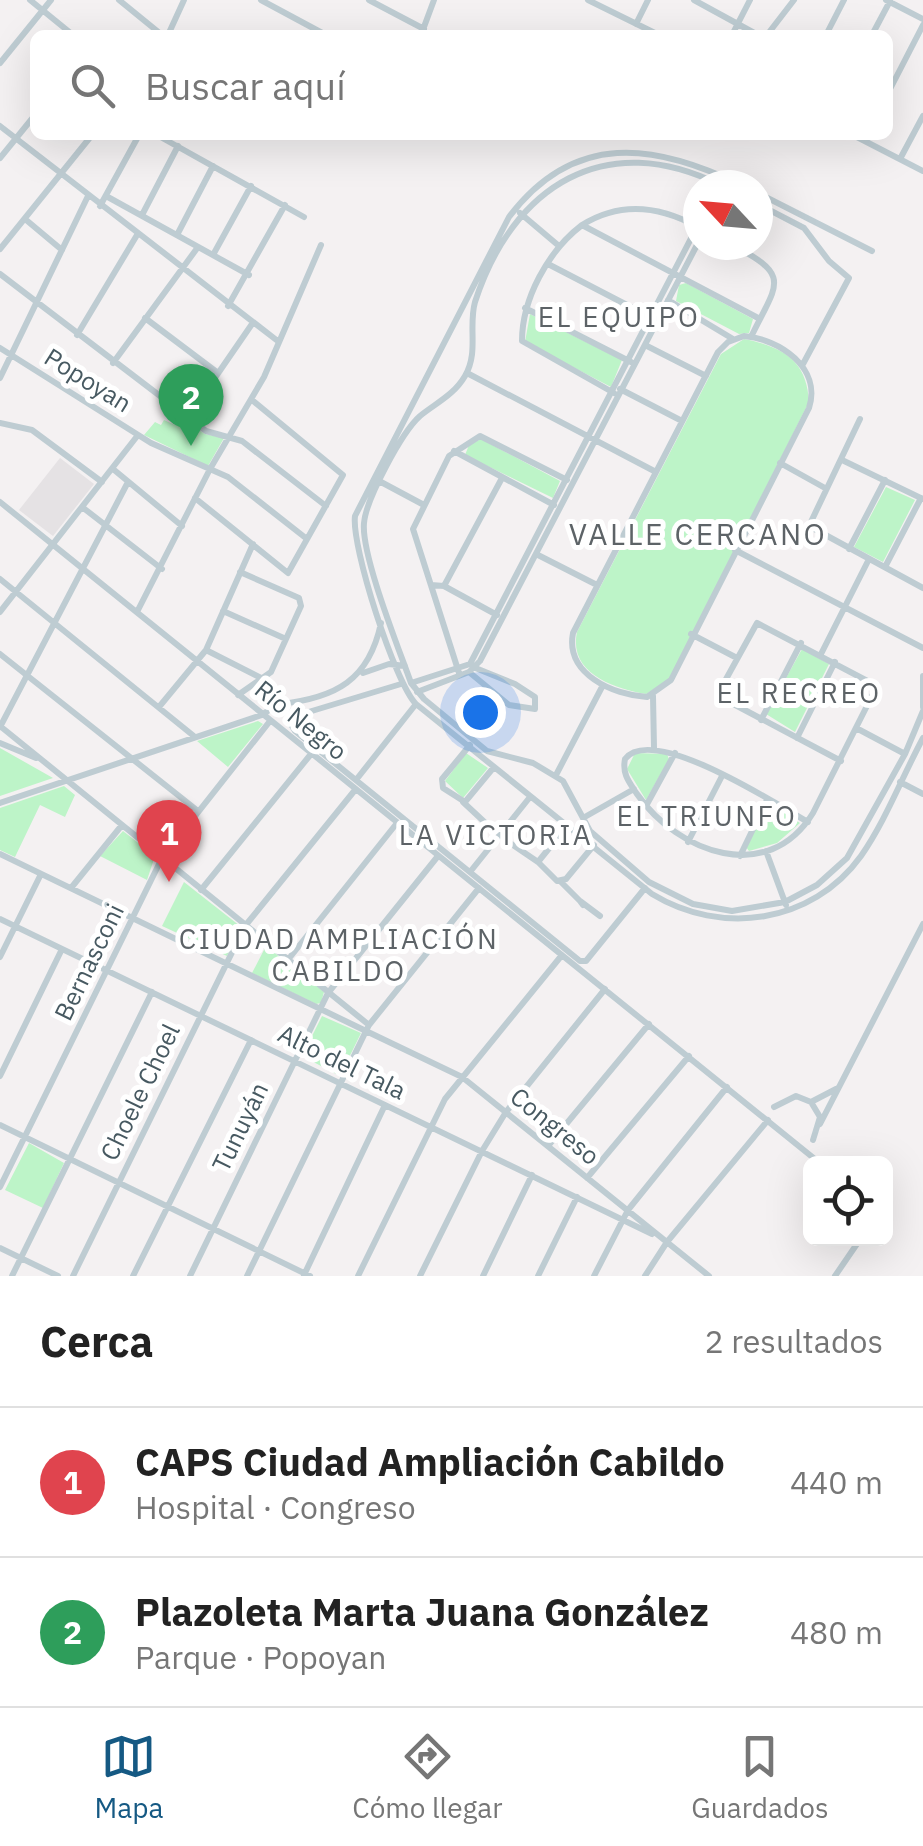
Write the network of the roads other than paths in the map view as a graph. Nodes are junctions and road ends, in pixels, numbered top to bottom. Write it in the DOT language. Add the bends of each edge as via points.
graph roads {
  1 [pos="30,0"];
  2 [pos="50,0"];
  3 [pos="118,0"];
  4 [pos="184,0"];
  5 [pos="261,0"];
  6 [pos="369,0"];
  7 [pos="434,0"];
  8 [pos="588,0"];
  9 [pos="648,0"];
  10 [pos="694,0"];
  11 [pos="750,0"];
  12 [pos="794,0"];
  13 [pos="844,0"];
  14 [pos="889,0"];
  15 [pos="43,10"];
  16 [pos="923,22"];
  17 [pos="636,24"];
  18 [pos="738,24"];
  19 [pos="67,30"];
  20 [pos="158,30"];
  21 [pos="168,30"];
  22 [pos="317,30"];
  23 [pos="419,30"];
  24 [pos="423,30"];
  25 [pos="649,30"];
  26 [pos="735,30"];
  27 [pos="749,30"];
  28 [pos="771,30"];
  29 [pos="829,30"];
  30 [pos="874,30"];
  31 [pos="2,58"];
  32 [pos="893,83"];
  33 [pos="923,116"];
  34 [pos="30,121"];
  35 [pos="0,126"];
  36 [pos="16,138"];
  37 [pos="88,140"];
  38 [pos="136,140"];
  39 [pos="167,140"];
  40 [pos="868,140"];
  41 [pos="178,146"];
  42 [pos="0,158"];
  43 [pos="900,159"];
  44 [pos="213,166"];
  45 [pos="686,170"];
  46 [pos="923,171"];
  47 [pos="61,175"];
  48 [pos="250,186"];
  49 [pos="88,196"];
  50 [pos="106,196"];
  51 [pos="773,200"];
  52 [pos="285,205"];
  53 [pos="100,206"];
  54 [pos="518,212"];
  55 [pos="773,212"];
  56 [pos="142,215"];
  57 [pos="304,217"];
  58 [pos="24,219"];
  59 [pos="683,220"];
  60 [pos="582,225"];
  61 [pos="177,234"];
  62 [pos="137,235"];
  63 [pos="321,245"];
  64 [pos="559,246"];
  65 [pos="198,247"];
  66 [pos="0,249"];
  67 [pos="62,250"];
  68 [pos="872,250"];
  69 [pos="213,254"];
  70 [pos="683,260"];
  71 [pos="686,260"];
  72 [pos="760,260"];
  73 [pos="548,264"];
  74 [pos="179,269"];
  75 [pos="0,274"];
  76 [pos="249,275"];
  77 [pos="676,276"];
  78 [pos="668,300"];
  79 [pos="36,302"];
  80 [pos="228,306"];
  81 [pos="526,308"];
  82 [pos="145,318"];
  83 [pos="654,319"];
  84 [pos="760,319"];
  85 [pos="252,324"];
  86 [pos="77,334"];
  87 [pos="751,337"];
  88 [pos="733,339"];
  89 [pos="279,342"];
  90 [pos="645,345"];
  91 [pos="0,348"];
  92 [pos="10,356"];
  93 [pos="631,362"];
  94 [pos="114,363"];
  95 [pos="802,364"];
  96 [pos="218,373"];
  97 [pos="467,373"];
  98 [pos="706,376"];
  99 [pos="0,378"];
  100 [pos="617,391"];
  101 [pos="252,400"];
  102 [pos="188,418"];
  103 [pos="860,420"];
  104 [pos="682,421"];
  105 [pos="0,424"];
  106 [pos="138,435"];
  107 [pos="228,437"];
  108 [pos="592,438"];
  109 [pos="454,451"];
  110 [pos="842,460"];
  111 [pos="780,464"];
  112 [pos="112,469"];
  113 [pos="210,469"];
  114 [pos="656,472"];
  115 [pos="502,478"];
  116 [pos="885,480"];
  117 [pos="102,482"];
  118 [pos="128,482"];
  119 [pos="381,482"];
  120 [pos="569,482"];
  121 [pos="825,488"];
  122 [pos="196,498"];
  123 [pos="922,498"];
  124 [pos="0,502"];
  125 [pos="424,505"];
  126 [pos="326,506"];
  127 [pos="556,506"];
  128 [pos="82,507"];
  129 [pos="105,524"];
  130 [pos="182,526"];
  131 [pos="306,540"];
  132 [pos="253,544"];
  133 [pos="53,545"];
  134 [pos="849,549"];
  135 [pos="735,550"];
  136 [pos="536,554"];
  137 [pos="869,560"];
  138 [pos="81,567"];
  139 [pos="885,567"];
  140 [pos="162,568"];
  141 [pos="240,572"];
  142 [pos="0,579"];
  143 [pos="431,585"];
  144 [pos="597,585"];
  145 [pos="444,586"];
  146 [pos="923,588"];
  147 [pos="16,592"];
  148 [pos="845,607"];
  149 [pos="382,608"];
  150 [pos="0,612"];
  151 [pos="137,612"];
  152 [pos="223,612"];
  153 [pos="499,616"];
  154 [pos="53,622"];
  155 [pos="382,622"];
  156 [pos="690,634"];
  157 [pos="286,639"];
  158 [pos="800,644"];
  159 [pos="923,648"];
  160 [pos="206,650"];
  161 [pos="0,654"];
  162 [pos="821,654"];
  163 [pos="737,658"];
  164 [pos="198,662"];
  165 [pos="836,662"];
  166 [pos="394,664"];
  167 [pos="405,666"];
  168 [pos="466,669"];
  169 [pos="26,674"];
  170 [pos="359,674"];
  171 [pos="923,676"];
  172 [pos="263,679"];
  173 [pos="411,683"];
  174 [pos="401,684"];
  175 [pos="602,685"];
  176 [pos="417,692"];
  177 [pos="238,695"];
  178 [pos="652,696"];
  179 [pos="280,704"];
  180 [pos="416,704"];
  181 [pos="158,707"];
  182 [pos="266,713"];
  183 [pos="923,714"];
  184 [pos="290,719"];
  185 [pos="761,720"];
  186 [pos="270,721"];
  187 [pos="0,726"];
  188 [pos="277,726"];
  189 [pos="858,729"];
  190 [pos="195,736"];
  191 [pos="796,738"];
  192 [pos="923,738"];
  193 [pos="0,743"];
  194 [pos="471,743"];
  195 [pos="654,748"];
  196 [pos="676,753"];
  197 [pos="311,754"];
  198 [pos="905,754"];
  199 [pos="133,758"];
  200 [pos="40,760"];
  201 [pos="842,761"];
  202 [pos="494,768"];
  203 [pos="556,775"];
  204 [pos="722,776"];
  205 [pos="66,780"];
  206 [pos="356,780"];
  207 [pos="900,782"];
  208 [pos="634,789"];
  209 [pos="355,790"];
  210 [pos="923,794"];
  211 [pos="530,797"];
  212 [pos="767,800"];
  213 [pos="463,802"];
  214 [pos="0,803"];
  215 [pos="646,806"];
  216 [pos="198,812"];
  217 [pos="583,818"];
  218 [pos="808,822"];
  219 [pos="398,823"];
  220 [pos="122,826"];
  221 [pos="567,826"];
  222 [pos="493,830"];
  223 [pos="507,841"];
  224 [pos="688,842"];
  225 [pos="595,844"];
  226 [pos="766,851"];
  227 [pos="0,854"];
  228 [pos="438,856"];
  229 [pos="740,856"];
  230 [pos="162,858"];
  231 [pos="538,862"];
  232 [pos="470,872"];
  233 [pos="41,874"];
  234 [pos="560,882"];
  235 [pos="647,885"];
  236 [pos="70,888"];
  237 [pos="479,888"];
  238 [pos="201,890"];
  239 [pos="786,906"];
  240 [pos="597,914"];
  241 [pos="133,918"];
  242 [pos="0,919"];
  243 [pos="923,924"];
  244 [pos="15,926"];
  245 [pos="245,926"];
  246 [pos="62,949"];
  247 [pos="562,955"];
  248 [pos="0,957"];
  249 [pos="288,960"];
  250 [pos="226,964"];
  251 [pos="108,971"];
  252 [pos="605,989"];
  253 [pos="152,992"];
  254 [pos="328,993"];
  255 [pos="320,1009"];
  256 [pos="200,1016"];
  257 [pos="649,1024"];
  258 [pos="368,1028"];
  259 [pos="251,1040"];
  260 [pos="689,1056"];
  261 [pos="294,1061"];
  262 [pos="0,1076"];
  263 [pos="462,1077"];
  264 [pos="341,1084"];
  265 [pos="727,1087"];
  266 [pos="839,1087"];
  267 [pos="811,1102"];
  268 [pos="385,1104"];
  269 [pos="774,1107"];
  270 [pos="506,1112"];
  271 [pos="768,1120"];
  272 [pos="820,1124"];
  273 [pos="0,1125"];
  274 [pos="431,1127"];
  275 [pos="24,1137"];
  276 [pos="813,1140"];
  277 [pos="548,1146"];
  278 [pos="482,1151"];
  279 [pos="811,1156"];
  280 [pos="70,1159"];
  281 [pos="532,1176"];
  282 [pos="588,1178"];
  283 [pos="118,1183"];
  284 [pos="0,1187"];
  285 [pos="577,1197"];
  286 [pos="168,1207"];
  287 [pos="628,1210"];
  288 [pos="622,1219"];
  289 [pos="213,1229"];
  290 [pos="667,1242"];
  291 [pos="855,1246"];
  292 [pos="0,1248"];
  293 [pos="259,1251"];
  294 [pos="21,1258"];
  295 [pos="306,1275"];
  296 [pos="12,1276"];
  297 [pos="58,1276"];
  298 [pos="72,1276"];
  299 [pos="133,1276"];
  300 [pos="190,1276"];
  301 [pos="246,1276"];
  302 [pos="358,1276"];
  303 [pos="420,1276"];
  304 [pos="483,1276"];
  305 [pos="538,1276"];
  306 [pos="594,1276"];
  307 [pos="645,1276"];
  308 [pos="709,1276"];
  309 [pos="835,1276"];
  1 -- 15 [label="street"];
  2 -- 15 [label="street"];
  3 -- 20 [label="street"];
  4 -- 21 [label="street"];
  5 -- 22 [label="street"];
  6 -- 23 [label="street"];
  7 -- 24 [label="street"];
  8 -- 17 [label="street"];
  9 -- 17 [label="street"];
  10 -- 18 [label="street"];
  11 -- 18 [label="street"];
  12 -- 28 [label="street"];
  13 -- 29 [label="street"];
  14 -- 16 [label="street"];
  14 -- 30 [label="street"];
  15 -- 19 [label="street"];
  15 -- 31 [label="street"];
  16 -- 32 [label="street"];
  17 -- 25 [label="street"];
  18 -- 26 [label="street"];
  18 -- 27 [label="street"];
  33 -- 43 [label="street"];
  34 -- 36 [label="street"];
  35 -- 36 [label="street"];
  36 -- 42 [label="street"];
  36 -- 47 [label="street"];
  37 -- 47 [label="street"];
  38 -- 50 [label="street"];
  39 -- 41 [label="street"];
  40 -- 43 [label="street"];
  41 -- 44 [label="street"];
  41 -- 56 [label="street"];
  43 -- 46 [label="street"];
  44 -- 48 [label="street"];
  44 -- 61 [label="street"];
  45 -- 54 [label="street" via="666,163 613,163 558,182"];
  47 -- 49 [label="street"];
  47 -- 58 [label="street"];
  48 -- 52 [label="street"];
  48 -- 69 [label="street"];
  49 -- 53 [label="street"];
  49 -- 67 [label="street"];
  50 -- 53 [label="street"];
  50 -- 56 [label="street"];
  51 -- 68 [label="street"];
  52 -- 57 [label="street"];
  52 -- 76 [label="street"];
  53 -- 62 [label="street"];
  54 -- 64 [label="street"];
  54 -- 97 [label="street" via="476,302"];
  54 -- 149 [label="street" via="355,516 356,544"];
  55 -- 95 [label="street" via="800,225 849,278"];
  56 -- 61 [label="street"];
  58 -- 66 [label="street"];
  58 -- 67 [label="street"];
  59 -- 60 [label="street" via="643,208"];
  60 -- 64 [label="street"];
  60 -- 77 [label="street"];
  61 -- 65 [label="street"];
  62 -- 74 [label="street"];
  62 -- 86 [label="street"];
  63 -- 89 [label="street"];
  64 -- 73 [label="street"];
  65 -- 69 [label="street"];
  65 -- 74 [label="street"];
  67 -- 79 [label="street"];
  69 -- 76 [label="street"];
  70 -- 77 [label="street"];
  71 -- 77 [label="street"];
  72 -- 84 [label="street" via="774,274"];
  73 -- 81 [label="street"];
  73 -- 83 [label="street"];
  74 -- 80 [label="street"];
  74 -- 82 [label="street"];
  75 -- 79 [label="street"];
  76 -- 80 [label="street"];
  77 -- 78 [label="street"];
  77 -- 83 [label="street"];
  77 -- 84 [label="street"];
  78 -- 83 [label="street"];
  78 -- 88 [label="street"];
  79 -- 86 [label="street"];
  79 -- 92 [label="street"];
  80 -- 85 [label="street"];
  81 -- 93 [label="street"];
  81 -- 100 [label="street" via="524,345"];
  82 -- 94 [label="street"];
  82 -- 96 [label="street"];
  83 -- 90 [label="street"];
  83 -- 93 [label="street"];
  84 -- 87 [label="street"];
  85 -- 89 [label="street"];
  85 -- 96 [label="street"];
  86 -- 94 [label="street"];
  87 -- 88 [label="street"];
  87 -- 95 [label="street"];
  88 -- 98 [label="street"];
  89 -- 101 [label="street"];
  90 -- 93 [label="street"];
  90 -- 98 [label="street"];
  91 -- 92 [label="street, Popoyan"];
  92 -- 99 [label="street"];
  92 -- 106 [label="street, Popoyan"];
  93 -- 100 [label="street"];
  94 -- 102 [label="street"];
  95 -- 111 [label="street" via="811,401"];
  96 -- 102 [label="street"];
  97 -- 108 [label="street"];
  97 -- 119 [label="street" via="412,424"];
  98 -- 104 [label="street"];
  100 -- 104 [label="street"];
  100 -- 108 [label="street"];
  101 -- 107 [label="street"];
  101 -- 126 [label="street" via="342,471"];
  102 -- 107 [label="street"];
  103 -- 110 [label="street"];
  104 -- 114 [label="street"];
  105 -- 117 [label="street" via="32,430"];
  106 -- 112 [label="street"];
  106 -- 113 [label="street, Popoyan"];
  107 -- 113 [label="street"];
  107 -- 126 [label="street"];
  108 -- 114 [label="street"];
  108 -- 120 [label="street"];
  109 -- 115 [label="street"];
  109 -- 120 [label="street" via="483,437"];
  109 -- 125 [label="street"];
  110 -- 116 [label="street"];
  110 -- 121 [label="street"];
  111 -- 121 [label="street"];
  111 -- 135 [label="street"];
  112 -- 117 [label="street"];
  112 -- 118 [label="street"];
  113 -- 122 [label="street"];
  113 -- 131 [label="street, Popoyan"];
  114 -- 144 [label="street"];
  115 -- 127 [label="street"];
  115 -- 145 [label="street"];
  116 -- 123 [label="street"];
  116 -- 134 [label="street"];
  117 -- 128 [label="street"];
  118 -- 129 [label="street"];
  118 -- 130 [label="street"];
  119 -- 125 [label="street"];
  119 -- 149 [label="street" via="364,534"];
  120 -- 127 [label="street"];
  121 -- 134 [label="street" via="809,526"];
  122 -- 130 [label="street"];
  122 -- 132 [label="street"];
  123 -- 139 [label="street"];
  124 -- 133 [label="street, Río Negro"];
  125 -- 143 [label="street" via="413,529"];
  126 -- 131 [label="street"];
  127 -- 136 [label="street"];
  127 -- 153 [label="street"];
  128 -- 129 [label="street"];
  128 -- 133 [label="street"];
  129 -- 138 [label="street"];
  129 -- 140 [label="street"];
  130 -- 140 [label="street"];
  131 -- 132 [label="street" via="288,573"];
  132 -- 141 [label="street"];
  133 -- 138 [label="street, Río Negro"];
  133 -- 147 [label="street"];
  134 -- 137 [label="street"];
  135 -- 148 [label="street"];
  135 -- 156 [label="street"];
  136 -- 144 [label="street"];
  136 -- 153 [label="street"];
  137 -- 139 [label="street"];
  137 -- 148 [label="street"];
  138 -- 151 [label="street, Río Negro"];
  138 -- 154 [label="street"];
  139 -- 146 [label="street"];
  140 -- 151 [label="street"];
  141 -- 152 [label="street"];
  141 -- 157 [label="street" via="301,601"];
  142 -- 147 [label="street"];
  143 -- 145 [label="street"];
  143 -- 168 [label="street"];
  144 -- 175 [label="street" via="571,650"];
  145 -- 153 [label="street"];
  147 -- 150 [label="street"];
  147 -- 154 [label="street"];
  148 -- 159 [label="street"];
  148 -- 162 [label="street"];
  149 -- 155 [label="street"];
  149 -- 167 [label="street"];
  151 -- 164 [label="street, Río Negro"];
  152 -- 157 [label="street"];
  152 -- 160 [label="street"];
  153 -- 168 [label="street"];
  154 -- 169 [label="street"];
  154 -- 181 [label="street"];
  155 -- 166 [label="street"];
  155 -- 170 [label="street" via="374,654"];
  156 -- 163 [label="street"];
  156 -- 178 [label="street" via="670,680"];
  157 -- 172 [label="street"];
  158 -- 162 [label="street"];
  158 -- 163 [label="street" via="758,623"];
  158 -- 185 [label="street"];
  160 -- 164 [label="street"];
  160 -- 172 [label="street"];
  161 -- 169 [label="street"];
  162 -- 165 [label="street"];
  163 -- 185 [label="street" via="720,695"];
  164 -- 177 [label="street, Río Negro"];
  164 -- 181 [label="street"];
  165 -- 189 [label="street" via="877,686"];
  165 -- 191 [label="street"];
  166 -- 167 [label="street"];
  166 -- 170 [label="street"];
  166 -- 174 [label="street"];
  167 -- 173 [label="street"];
  168 -- 168 [label="street" via="509,705 536,709 526,689"];
  168 -- 173 [label="street"];
  168 -- 176 [label="street"];
  169 -- 187 [label="street"];
  169 -- 199 [label="street"];
  170 -- 179 [label="street" via="337,690"];
  171 -- 183 [label="street"];
  172 -- 177 [label="street"];
  173 -- 176 [label="street"];
  174 -- 180 [label="street"];
  174 -- 184 [label="street"];
  175 -- 178 [label="street"];
  175 -- 203 [label="street"];
  176 -- 194 [label="street"];
  177 -- 182 [label="street, Río Negro"];
  178 -- 195 [label="street"];
  179 -- 182 [label="street"];
  179 -- 184 [label="street"];
  180 -- 194 [label="street"];
  180 -- 206 [label="street"];
  181 -- 190 [label="street"];
  182 -- 186 [label="street, Río Negro"];
  182 -- 190 [label="street"];
  183 -- 198 [label="street"];
  184 -- 188 [label="street"];
  184 -- 206 [label="street, Río Negro" via="295,731"];
  185 -- 191 [label="street"];
  186 -- 188 [label="street, Río Negro"];
  186 -- 216 [label="street, Bernasconi"];
  187 -- 200 [label="street"];
  188 -- 197 [label="street, Río Negro"];
  189 -- 198 [label="street"];
  189 -- 201 [label="street"];
  190 -- 199 [label="street"];
  191 -- 201 [label="street"];
  192 -- 207 [label="street"];
  193 -- 200 [label="street"];
  194 -- 202 [label="street"];
  194 -- 203 [label="street"];
  194 -- 213 [label="street" via="441,782"];
  195 -- 196 [label="street"];
  195 -- 208 [label="street" via="634,750 624,759"];
  196 -- 204 [label="street"];
  196 -- 215 [label="street"];
  197 -- 209 [label="street, Río Negro"];
  197 -- 238 [label="street"];
  198 -- 239 [label="street" via="848,858"];
  199 -- 205 [label="street"];
  199 -- 216 [label="street"];
  200 -- 205 [label="street"];
  201 -- 218 [label="street"];
  202 -- 211 [label="street"];
  202 -- 213 [label="street"];
  203 -- 217 [label="street"];
  204 -- 212 [label="street"];
  204 -- 224 [label="street"];
  205 -- 214 [label="street"];
  205 -- 220 [label="street"];
  206 -- 232 [label="street, Río Negro"];
  207 -- 210 [label="street"];
  207 -- 239 [label="street" via="855,863 820,894"];
  208 -- 215 [label="street"];
  208 -- 217 [label="street"];
  209 -- 219 [label="street, Río Negro"];
  209 -- 245 [label="street, Choele Choel"];
  211 -- 221 [label="street"];
  211 -- 232 [label="street"];
  212 -- 218 [label="street"];
  212 -- 229 [label="street"];
  213 -- 222 [label="street"];
  215 -- 224 [label="street"];
  216 -- 230 [label="street, Bernasconi"];
  217 -- 225 [label="street"];
  218 -- 226 [label="street"];
  219 -- 228 [label="street, Río Negro"];
  219 -- 249 [label="street"];
  220 -- 230 [label="street"];
  220 -- 236 [label="street"];
  221 -- 225 [label="street"];
  221 -- 231 [label="street"];
  223 -- 231 [label="street"];
  224 -- 229 [label="street"];
  225 -- 234 [label="street"];
  225 -- 235 [label="street"];
  226 -- 229 [label="street"];
  226 -- 239 [label="street"];
  227 -- 233 [label="street"];
  228 -- 237 [label="street, Río Negro"];
  228 -- 254 [label="street, Tunuyán"];
  230 -- 238 [label="street"];
  230 -- 241 [label="street, Bernasconi"];
  231 -- 234 [label="street"];
  232 -- 235 [label="street, Río Negro" via="580,962"];
  233 -- 236 [label="street"];
  233 -- 244 [label="street"];
  234 -- 240 [label="street"];
  235 -- 239 [label="street" via="714,909"];
  236 -- 241 [label="street"];
  237 -- 247 [label="street, Río Negro"];
  237 -- 258 [label="street"];
  238 -- 245 [label="street"];
  241 -- 250 [label="street"];
  241 -- 251 [label="street, Bernasconi"];
  242 -- 244 [label="street, Alto del Tala"];
  243 -- 266 [label="street"];
  244 -- 246 [label="street, Alto del Tala"];
  244 -- 248 [label="street"];
  245 -- 249 [label="street"];
  245 -- 250 [label="street, Choele Choel"];
  246 -- 251 [label="street, Alto del Tala"];
  246 -- 262 [label="street"];
  247 -- 252 [label="street, Río Negro"];
  247 -- 263 [label="street"];
  249 -- 254 [label="street"];
  250 -- 255 [label="street"];
  250 -- 256 [label="street, Choele Choel"];
  251 -- 253 [label="street, Alto del Tala"];
  251 -- 275 [label="street, Bernasconi"];
  252 -- 257 [label="street, Río Negro"];
  252 -- 270 [label="street"];
  253 -- 256 [label="street, Alto del Tala"];
  253 -- 280 [label="street"];
  254 -- 255 [label="street, Tunuyán"];
  254 -- 258 [label="street"];
  255 -- 258 [label="street"];
  255 -- 261 [label="street, Tunuyán"];
  256 -- 259 [label="street, Alto del Tala"];
  256 -- 283 [label="street, Choele Choel"];
  257 -- 260 [label="street, Río Negro"];
  257 -- 277 [label="street"];
  258 -- 263 [label="street, Congreso"];
  258 -- 264 [label="street"];
  259 -- 261 [label="street, Alto del Tala"];
  259 -- 286 [label="street"];
  260 -- 265 [label="street, Río Negro"];
  260 -- 282 [label="street"];
  261 -- 264 [label="street, Alto del Tala"];
  261 -- 289 [label="street, Tunuyán"];
  263 -- 270 [label="street, Congreso"];
  263 -- 274 [label="street"];
  264 -- 268 [label="street, Alto del Tala"];
  264 -- 293 [label="street"];
  265 -- 271 [label="street, Río Negro"];
  265 -- 287 [label="street"];
  266 -- 267 [label="street"];
  266 -- 272 [label="street"];
  267 -- 269 [label="street" via="796,1096"];
  267 -- 272 [label="street"];
  268 -- 274 [label="street, Alto del Tala"];
  268 -- 295 [label="street"];
  270 -- 277 [label="street, Congreso"];
  270 -- 278 [label="street"];
  271 -- 279 [label="street, Río Negro"];
  271 -- 290 [label="street"];
  272 -- 276 [label="street"];
  273 -- 275 [label="street"];
  274 -- 278 [label="street, Alto del Tala"];
  274 -- 302 [label="street"];
  275 -- 280 [label="street"];
  275 -- 284 [label="street, Bernasconi"];
  277 -- 282 [label="street, Congreso"];
  278 -- 281 [label="street, Alto del Tala"];
  278 -- 303 [label="street"];
  280 -- 283 [label="street"];
  280 -- 294 [label="street"];
  281 -- 285 [label="street, Alto del Tala"];
  281 -- 304 [label="street"];
  282 -- 287 [label="street, Congreso"];
  283 -- 286 [label="street"];
  283 -- 298 [label="street, Choele Choel"];
  285 -- 288 [label="street, Alto del Tala"];
  285 -- 305 [label="street"];
  286 -- 289 [label="street"];
  286 -- 299 [label="street"];
  287 -- 288 [label="street"];
  287 -- 290 [label="street, Congreso"];
  288 -- 290 [label="street, Alto del Tala"];
  288 -- 306 [label="street"];
  289 -- 293 [label="street"];
  289 -- 300 [label="street, Tunuyán"];
  290 -- 307 [label="street"];
  290 -- 308 [label="street, Congreso"];
  291 -- 309 [label="street"];
  292 -- 294 [label="street"];
  293 -- 295 [label="street"];
  293 -- 301 [label="street"];
  294 -- 296 [label="street"];
  294 -- 297 [label="street"];
}
